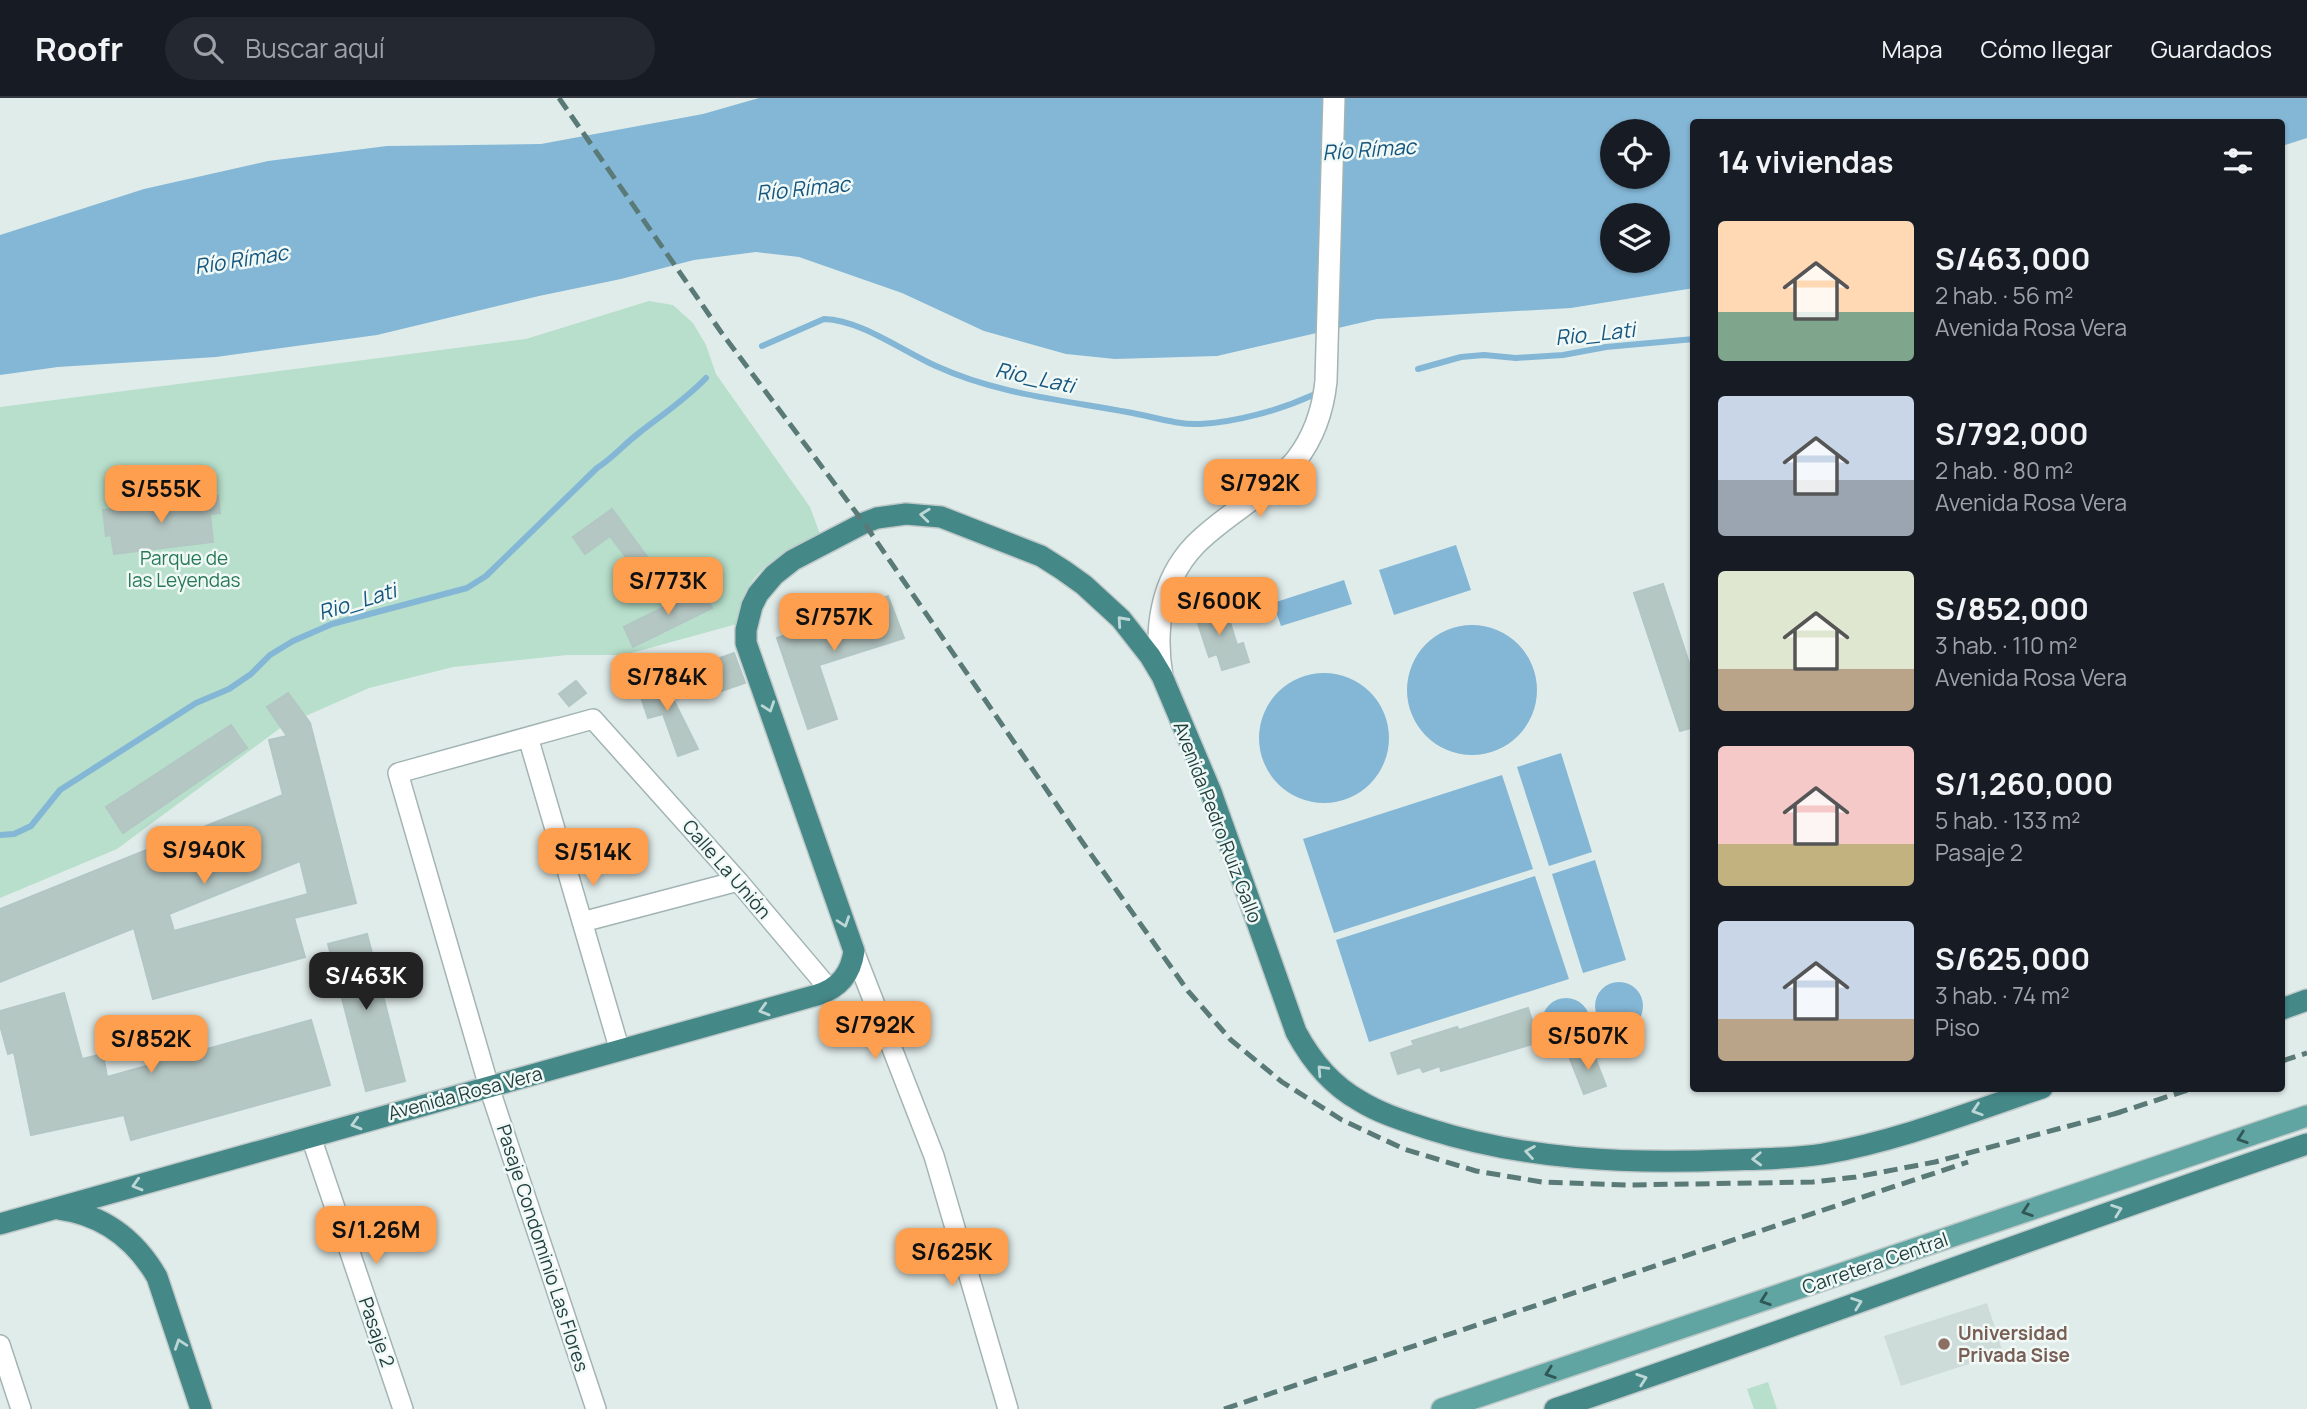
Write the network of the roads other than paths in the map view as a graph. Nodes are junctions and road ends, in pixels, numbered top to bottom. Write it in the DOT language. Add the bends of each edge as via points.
graph roads {
  1 [pos="1334,98"];
  2 [pos="1162,676"];
  3 [pos="528,737"];
  4 [pos="738,881"];
  5 [pos="582,922"];
  6 [pos="854,951"];
  7 [pos="830,990"];
  8 [pos="2307,1000"];
  9 [pos="2285,1008"];
  10 [pos="620,1051"];
  11 [pos="489,1087"];
  12 [pos="2030,1092"];
  13 [pos="2307,1116"];
  14 [pos="311,1137"];
  15 [pos="2307,1144"];
  16 [pos="54,1209"];
  17 [pos="0,1224"];
  18 [pos="0,1345"];
  19 [pos="20,1409"];
  20 [pos="201,1409"];
  21 [pos="403,1409"];
  22 [pos="596,1409"];
  23 [pos="1008,1409"];
  24 [pos="1442,1409"];
  25 [pos="1555,1409"];
  1 -- 2 [label="street" via="1321,412 1296,460 1195,545 1176,572 1159,621"];
  2 -- 6 [label="highway, Avenida Pedro Ruiz Gallo, one-way" via="1121,619 1074,577 1041,556 941,517 906,513 864,523 774,575 752,606 746,643"];
  12 -- 2 [label="highway, Avenida Pedro Ruiz Gallo, one-way" via="1900,1135 1825,1153 1667,1162 1586,1159 1511,1149 1441,1133 1376,1110 1325,1074 1296,1032 1211,792"];
  3 -- 4 [label="street, Calle La Unión" via="593,719"];
  3 -- 5 [label="street"];
  3 -- 11 [label="street, Pasaje Condominio Las Flores" via="398,773"];
  4 -- 5 [label="street"];
  4 -- 7 [label="street, Calle La Unión"];
  5 -- 10 [label="street"];
  6 -- 7 [label="highway" via="849,972"];
  6 -- 23 [label="street" via="934,1156"];
  7 -- 10 [label="highway, Avenida Rosa Vera, one-way"];
  8 -- 9 [label="highway"];
  10 -- 11 [label="highway, Avenida Rosa Vera"];
  11 -- 14 [label="highway, Avenida Rosa Vera, one-way"];
  11 -- 22 [label="street, Pasaje Condominio Las Flores"];
  13 -- 24 [label="main road, Carretera Central, one-way"];
  14 -- 16 [label="highway, Avenida Rosa Vera, one-way"];
  14 -- 21 [label="street, Pasaje 2"];
  25 -- 15 [label="highway, Carretera Central, one-way"];
  16 -- 17 [label="highway, Avenida Rosa Vera"];
  20 -- 16 [label="highway, one-way" via="148,1261 136,1245 106,1223"];
  18 -- 19 [label="street"];
}
